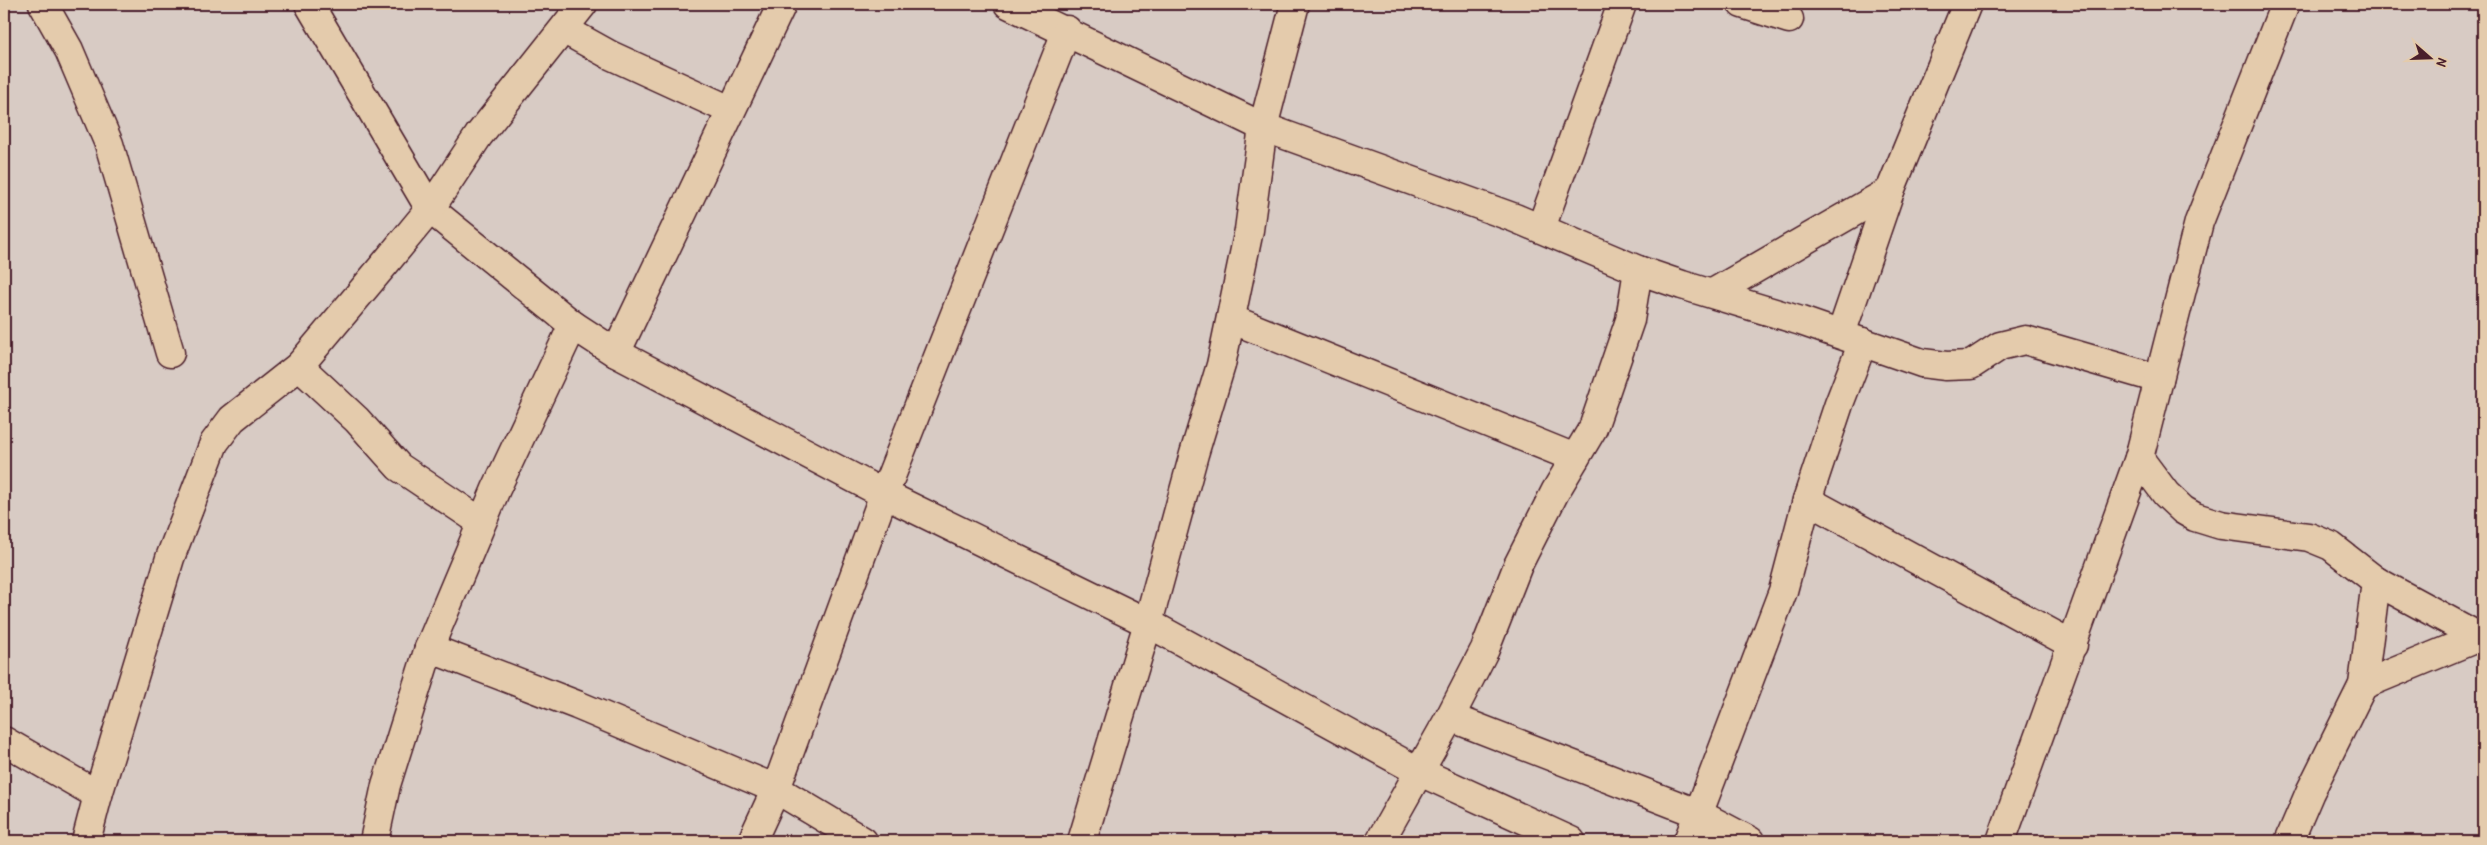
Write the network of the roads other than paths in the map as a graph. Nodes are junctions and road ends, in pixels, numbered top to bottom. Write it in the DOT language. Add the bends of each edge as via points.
graph roads {
  1 [pos="43,4"];
  2 [pos="309,4"];
  3 [pos="583,4"];
  4 [pos="782,4"];
  5 [pos="1008,4"];
  6 [pos="1295,4"];
  7 [pos="1622,4"];
  8 [pos="1742,4"];
  9 [pos="1967,4"];
  10 [pos="2285,4"];
  11 [pos="1789,19"];
  12 [pos="565,30"];
  13 [pos="1067,30"];
  14 [pos="730,110"];
  15 [pos="1263,127"];
  16 [pos="1890,191"];
  17 [pos="430,209"];
  18 [pos="1541,228"];
  19 [pos="1638,270"];
  20 [pos="1714,293"];
  21 [pos="1231,319"];
  22 [pos="574,325"];
  23 [pos="1852,338"];
  24 [pos="170,353"];
  25 [pos="616,353"];
  26 [pos="299,366"];
  27 [pos="2160,379"];
  28 [pos="1575,458"];
  29 [pos="2139,458"];
  30 [pos="884,494"];
  31 [pos="1807,500"];
  32 [pos="481,522"];
  33 [pos="2376,581"];
  34 [pos="1148,623"];
  35 [pos="2481,638"];
  36 [pos="2073,646"];
  37 [pos="428,648"];
  38 [pos="2363,685"];
  39 [pos="1450,717"];
  40 [pos="4,741"];
  41 [pos="1418,771"];
  42 [pos="776,789"];
  43 [pos="98,795"];
  44 [pos="1697,813"];
  45 [pos="86,841"];
  46 [pos="374,841"];
  47 [pos="752,841"];
  48 [pos="863,841"];
  49 [pos="1082,841"];
  50 [pos="1380,841"];
  51 [pos="1571,841"];
  52 [pos="1688,841"];
  53 [pos="1750,841"];
  54 [pos="2002,841"];
  55 [pos="2289,841"];
  1 -- 24 [label="street" via="69,50 109,144"];
  2 -- 17 [label="street"];
  3 -- 12 [label="street"];
  4 -- 14 [label="street"];
  5 -- 13 [label="street"];
  6 -- 15 [label="street"];
  7 -- 18 [label="street"];
  8 -- 11 [label="street"];
  9 -- 16 [label="street"];
  10 -- 27 [label="street" via="2199,222"];
  12 -- 14 [label="street" via="610,55"];
  12 -- 17 [label="street" via="479,135"];
  13 -- 15 [label="street"];
  13 -- 30 [label="street"];
  14 -- 25 [label="street"];
  15 -- 18 [label="street"];
  15 -- 21 [label="street" via="1249,230"];
  16 -- 20 [label="street"];
  16 -- 23 [label="street"];
  17 -- 22 [label="street"];
  17 -- 26 [label="street"];
  18 -- 19 [label="street"];
  19 -- 20 [label="street"];
  19 -- 28 [label="street" via="1630,320 1615,365 1593,428"];
  20 -- 23 [label="street"];
  21 -- 28 [label="street"];
  21 -- 34 [label="street"];
  22 -- 25 [label="street"];
  22 -- 32 [label="street"];
  23 -- 27 [label="street" via="1922,363 1960,367 2000,346 2025,340"];
  23 -- 31 [label="street" via="1839,404"];
  25 -- 30 [label="street"];
  26 -- 32 [label="street" via="375,439 399,467"];
  26 -- 43 [label="street" via="232,419 214,443 170,558"];
  27 -- 29 [label="street"];
  28 -- 39 [label="street" via="1518,565 1485,649"];
  29 -- 33 [label="street" via="2166,494 2195,517 2221,526 2309,537 2331,546"];
  29 -- 36 [label="street"];
  30 -- 34 [label="street"];
  30 -- 42 [label="street"];
  31 -- 36 [label="street"];
  31 -- 44 [label="street" via="1783,591"];
  32 -- 37 [label="street"];
  33 -- 35 [label="street"];
  33 -- 38 [label="street"];
  34 -- 41 [label="street"];
  34 -- 49 [label="street"];
  35 -- 38 [label="street"];
  36 -- 54 [label="street"];
  37 -- 42 [label="street" via="577,705"];
  37 -- 46 [label="street" via="386,785"];
  38 -- 55 [label="street"];
  39 -- 41 [label="street"];
  39 -- 44 [label="street"];
  40 -- 43 [label="street"];
  41 -- 50 [label="street"];
  41 -- 51 [label="street"];
  42 -- 47 [label="street"];
  42 -- 48 [label="street"];
  43 -- 45 [label="street"];
  44 -- 52 [label="street"];
  44 -- 53 [label="street"];
}
